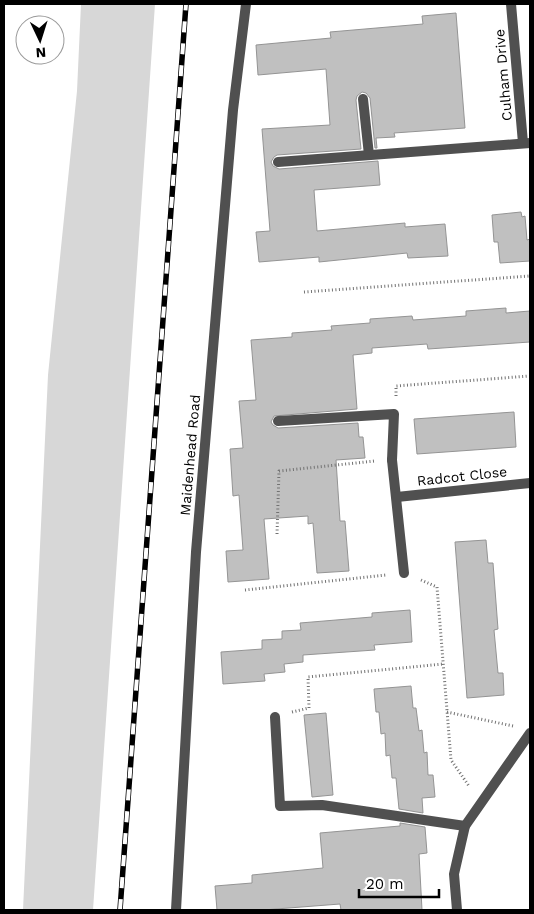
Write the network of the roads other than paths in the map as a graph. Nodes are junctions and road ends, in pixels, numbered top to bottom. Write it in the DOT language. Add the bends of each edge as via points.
graph roads {
  1 [pos="246,4"];
  2 [pos="511,4"];
  3 [pos="363,99"];
  4 [pos="527,143"];
  5 [pos="369,155"];
  6 [pos="278,162"];
  7 [pos="278,421"];
  8 [pos="530,483"];
  9 [pos="397,497"];
  10 [pos="404,572"];
  11 [pos="275,717"];
  12 [pos="526,730"];
  13 [pos="465,826"];
  14 [pos="176,910"];
  15 [pos="457,910"];
  1 -- 14 [label="street, Maidenhead Road" via="196,542"];
  2 -- 4 [label="street, Culham Drive"];
  3 -- 5 [label="street"];
  4 -- 5 [label="street"];
  5 -- 6 [label="street"];
  7 -- 9 [label="street" via="394,414 392,460"];
  8 -- 9 [label="street, Radcot Close"];
  9 -- 10 [label="street"];
  11 -- 13 [label="street" via="280,806 322,805"];
  12 -- 13 [label="street"];
  13 -- 15 [label="street" via="454,874"];
}
